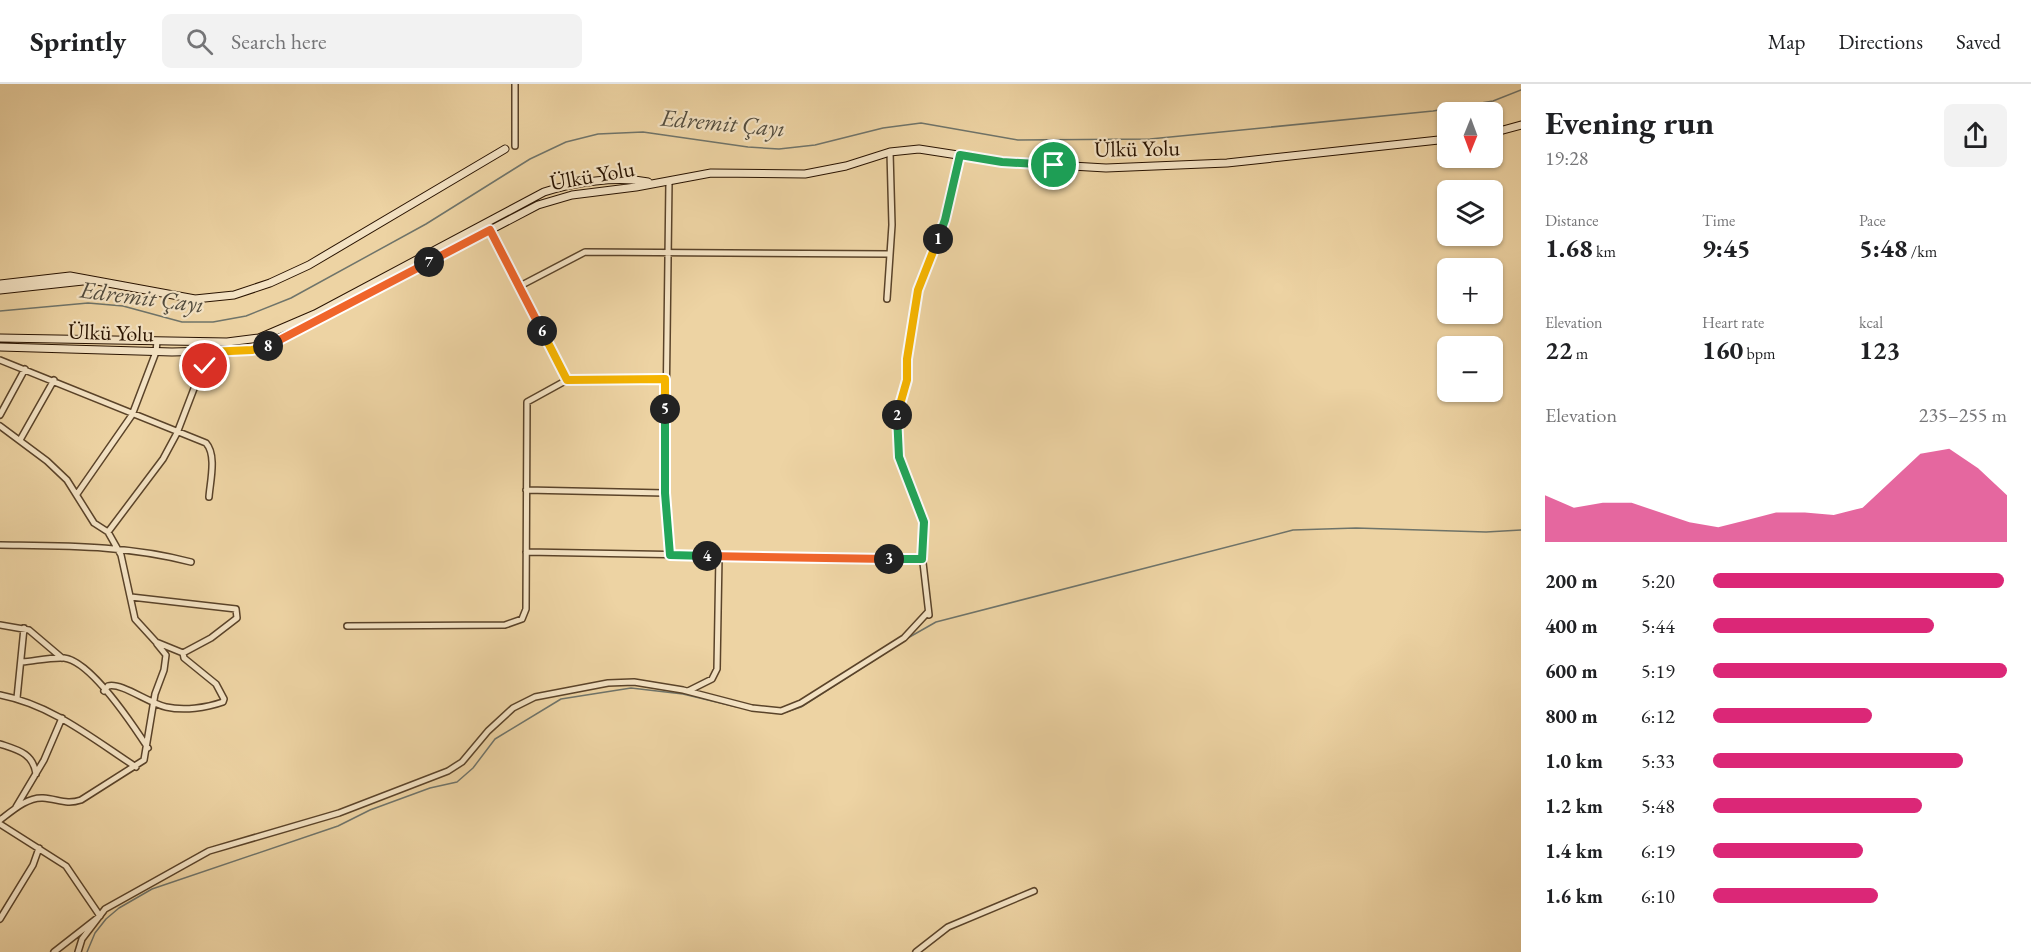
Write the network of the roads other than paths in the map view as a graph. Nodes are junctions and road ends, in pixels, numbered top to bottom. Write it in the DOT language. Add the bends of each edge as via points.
graph roads {
  1 [pos="515,84"];
  2 [pos="1521,125"];
  3 [pos="1503,130"];
  4 [pos="1437,140"];
  5 [pos="515,146"];
  6 [pos="505,148"];
  7 [pos="890,152"];
  8 [pos="960,155"];
  9 [pos="669,181"];
  10 [pos="651,183"];
  11 [pos="486,222"];
  12 [pos="490,230"];
  13 [pos="668,252"];
  14 [pos="889,254"];
  15 [pos="91,280"];
  16 [pos="0,284"];
  17 [pos="520,286"];
  18 [pos="0,290"];
  19 [pos="887,299"];
  20 [pos="0,338"];
  21 [pos="157,341"];
  22 [pos="0,347"];
  23 [pos="156,352"];
  24 [pos="208,352"];
  25 [pos="0,360"];
  26 [pos="25,369"];
  27 [pos="665,379"];
  28 [pos="54,380"];
  29 [pos="567,380"];
  30 [pos="0,415"];
  31 [pos="132,415"];
  32 [pos="0,426"];
  33 [pos="177,433"];
  34 [pos="20,440"];
  35 [pos="526,490"];
  36 [pos="665,493"];
  37 [pos="78,494"];
  38 [pos="209,497"];
  39 [pos="108,532"];
  40 [pos="0,545"];
  41 [pos="117,547"];
  42 [pos="526,552"];
  43 [pos="670,555"];
  44 [pos="719,556"];
  45 [pos="922,559"];
  46 [pos="191,562"];
  47 [pos="131,597"];
  48 [pos="0,625"];
  49 [pos="346,627"];
  50 [pos="24,628"];
  51 [pos="156,642"];
  52 [pos="183,653"];
  53 [pos="62,658"];
  54 [pos="22,662"];
  55 [pos="104,691"];
  56 [pos="688,691"];
  57 [pos="0,694"];
  58 [pos="16,698"];
  59 [pos="154,703"];
  60 [pos="62,718"];
  61 [pos="0,744"];
  62 [pos="148,748"];
  63 [pos="136,767"];
  64 [pos="36,774"];
  65 [pos="15,810"];
  66 [pos="0,820"];
  67 [pos="0,824"];
  68 [pos="39,848"];
  69 [pos="1034,891"];
  70 [pos="100,916"];
  71 [pos="0,919"];
  72 [pos="54,952"];
  73 [pos="78,952"];
  74 [pos="916,952"];
  1 -- 5 [label="street"];
  2 -- 3 [label="main road"];
  4 -- 8 [label="main road, Ülkü Yolu" via="1227,163 1106,168 1002,162"];
  6 -- 15 [label="main road" via="309,265 248,291 195,299"];
  7 -- 8 [label="main road, Ülkü Yolu" via="919,149"];
  7 -- 9 [label="main road, Ülkü Yolu" via="806,174 711,173"];
  7 -- 14 [label="street"];
  8 -- 45 [label="street" via="945,220 918,290 907,380 897,420 899,457 924,522"];
  9 -- 10 [label="main road, Ülkü Yolu"];
  9 -- 13 [label="street"];
  10 -- 11 [label="main road, Ülkü Yolu" via="636,180 558,188"];
  10 -- 12 [label="main road, Ülkü Yolu" via="554,198"];
  11 -- 12 [label="street"];
  11 -- 21 [label="main road, Ülkü Yolu" via="315,314 259,338 227,342"];
  12 -- 17 [label="street"];
  12 -- 24 [label="main road, Ülkü Yolu" via="267,347"];
  13 -- 14 [label="street"];
  13 -- 17 [label="street" via="585,252"];
  13 -- 27 [label="street"];
  14 -- 19 [label="street"];
  15 -- 16 [label="main road" via="70,276"];
  15 -- 18 [label="main road"];
  17 -- 29 [label="street"];
  20 -- 21 [label="main road, Ülkü Yolu"];
  21 -- 23 [label="street"];
  22 -- 23 [label="main road, Ülkü Yolu"];
  23 -- 24 [label="main road, Ülkü Yolu"];
  23 -- 31 [label="street"];
  24 -- 33 [label="street"];
  25 -- 26 [label="street"];
  26 -- 28 [label="street"];
  26 -- 30 [label="street"];
  27 -- 29 [label="street"];
  27 -- 36 [label="street"];
  28 -- 31 [label="street"];
  28 -- 34 [label="street"];
  29 -- 35 [label="street" via="527,402"];
  31 -- 33 [label="street"];
  31 -- 37 [label="street"];
  32 -- 34 [label="street"];
  33 -- 38 [label="street" via="203,441 209,447"];
  33 -- 39 [label="street" via="163,459"];
  34 -- 37 [label="street" via="47,460"];
  35 -- 36 [label="street"];
  35 -- 42 [label="street"];
  36 -- 43 [label="street"];
  37 -- 39 [label="street" via="94,523"];
  39 -- 41 [label="street"];
  40 -- 41 [label="street"];
  41 -- 46 [label="street"];
  41 -- 47 [label="street"];
  42 -- 43 [label="street"];
  42 -- 49 [label="street" via="526,609 522,619 515,623"];
  43 -- 44 [label="street"];
  44 -- 45 [label="street"];
  44 -- 56 [label="street" via="717,669 712,679"];
  45 -- 56 [label="street" via="929,614 904,638 801,703 781,711 752,708"];
  47 -- 51 [label="street" via="135,620"];
  47 -- 52 [label="street" via="236,609 234,622"];
  48 -- 50 [label="street"];
  50 -- 53 [label="street"];
  50 -- 54 [label="street"];
  51 -- 52 [label="street"];
  51 -- 59 [label="street" via="165,655"];
  52 -- 59 [label="street" via="216,684 223,702 180,708"];
  53 -- 54 [label="street"];
  53 -- 55 [label="street" via="97,677"];
  54 -- 58 [label="street"];
  55 -- 59 [label="street" via="112,685"];
  55 -- 62 [label="street"];
  56 -- 70 [label="street" via="634,682 608,683 535,697 513,708 462,762 448,771 339,813 209,852 105,909"];
  57 -- 58 [label="street"];
  58 -- 60 [label="street"];
  59 -- 62 [label="street"];
  60 -- 63 [label="street"];
  60 -- 64 [label="street"];
  61 -- 64 [label="street" via="33,760"];
  62 -- 63 [label="street" via="144,760"];
  63 -- 65 [label="street" via="81,800 72,803 43,798 27,801"];
  64 -- 65 [label="street"];
  65 -- 66 [label="street"];
  67 -- 68 [label="street"];
  68 -- 70 [label="street" via="66,866"];
  68 -- 71 [label="street"];
  69 -- 74 [label="street" via="948,927"];
  70 -- 72 [label="street"];
  70 -- 73 [label="street" via="82,939"];
}
